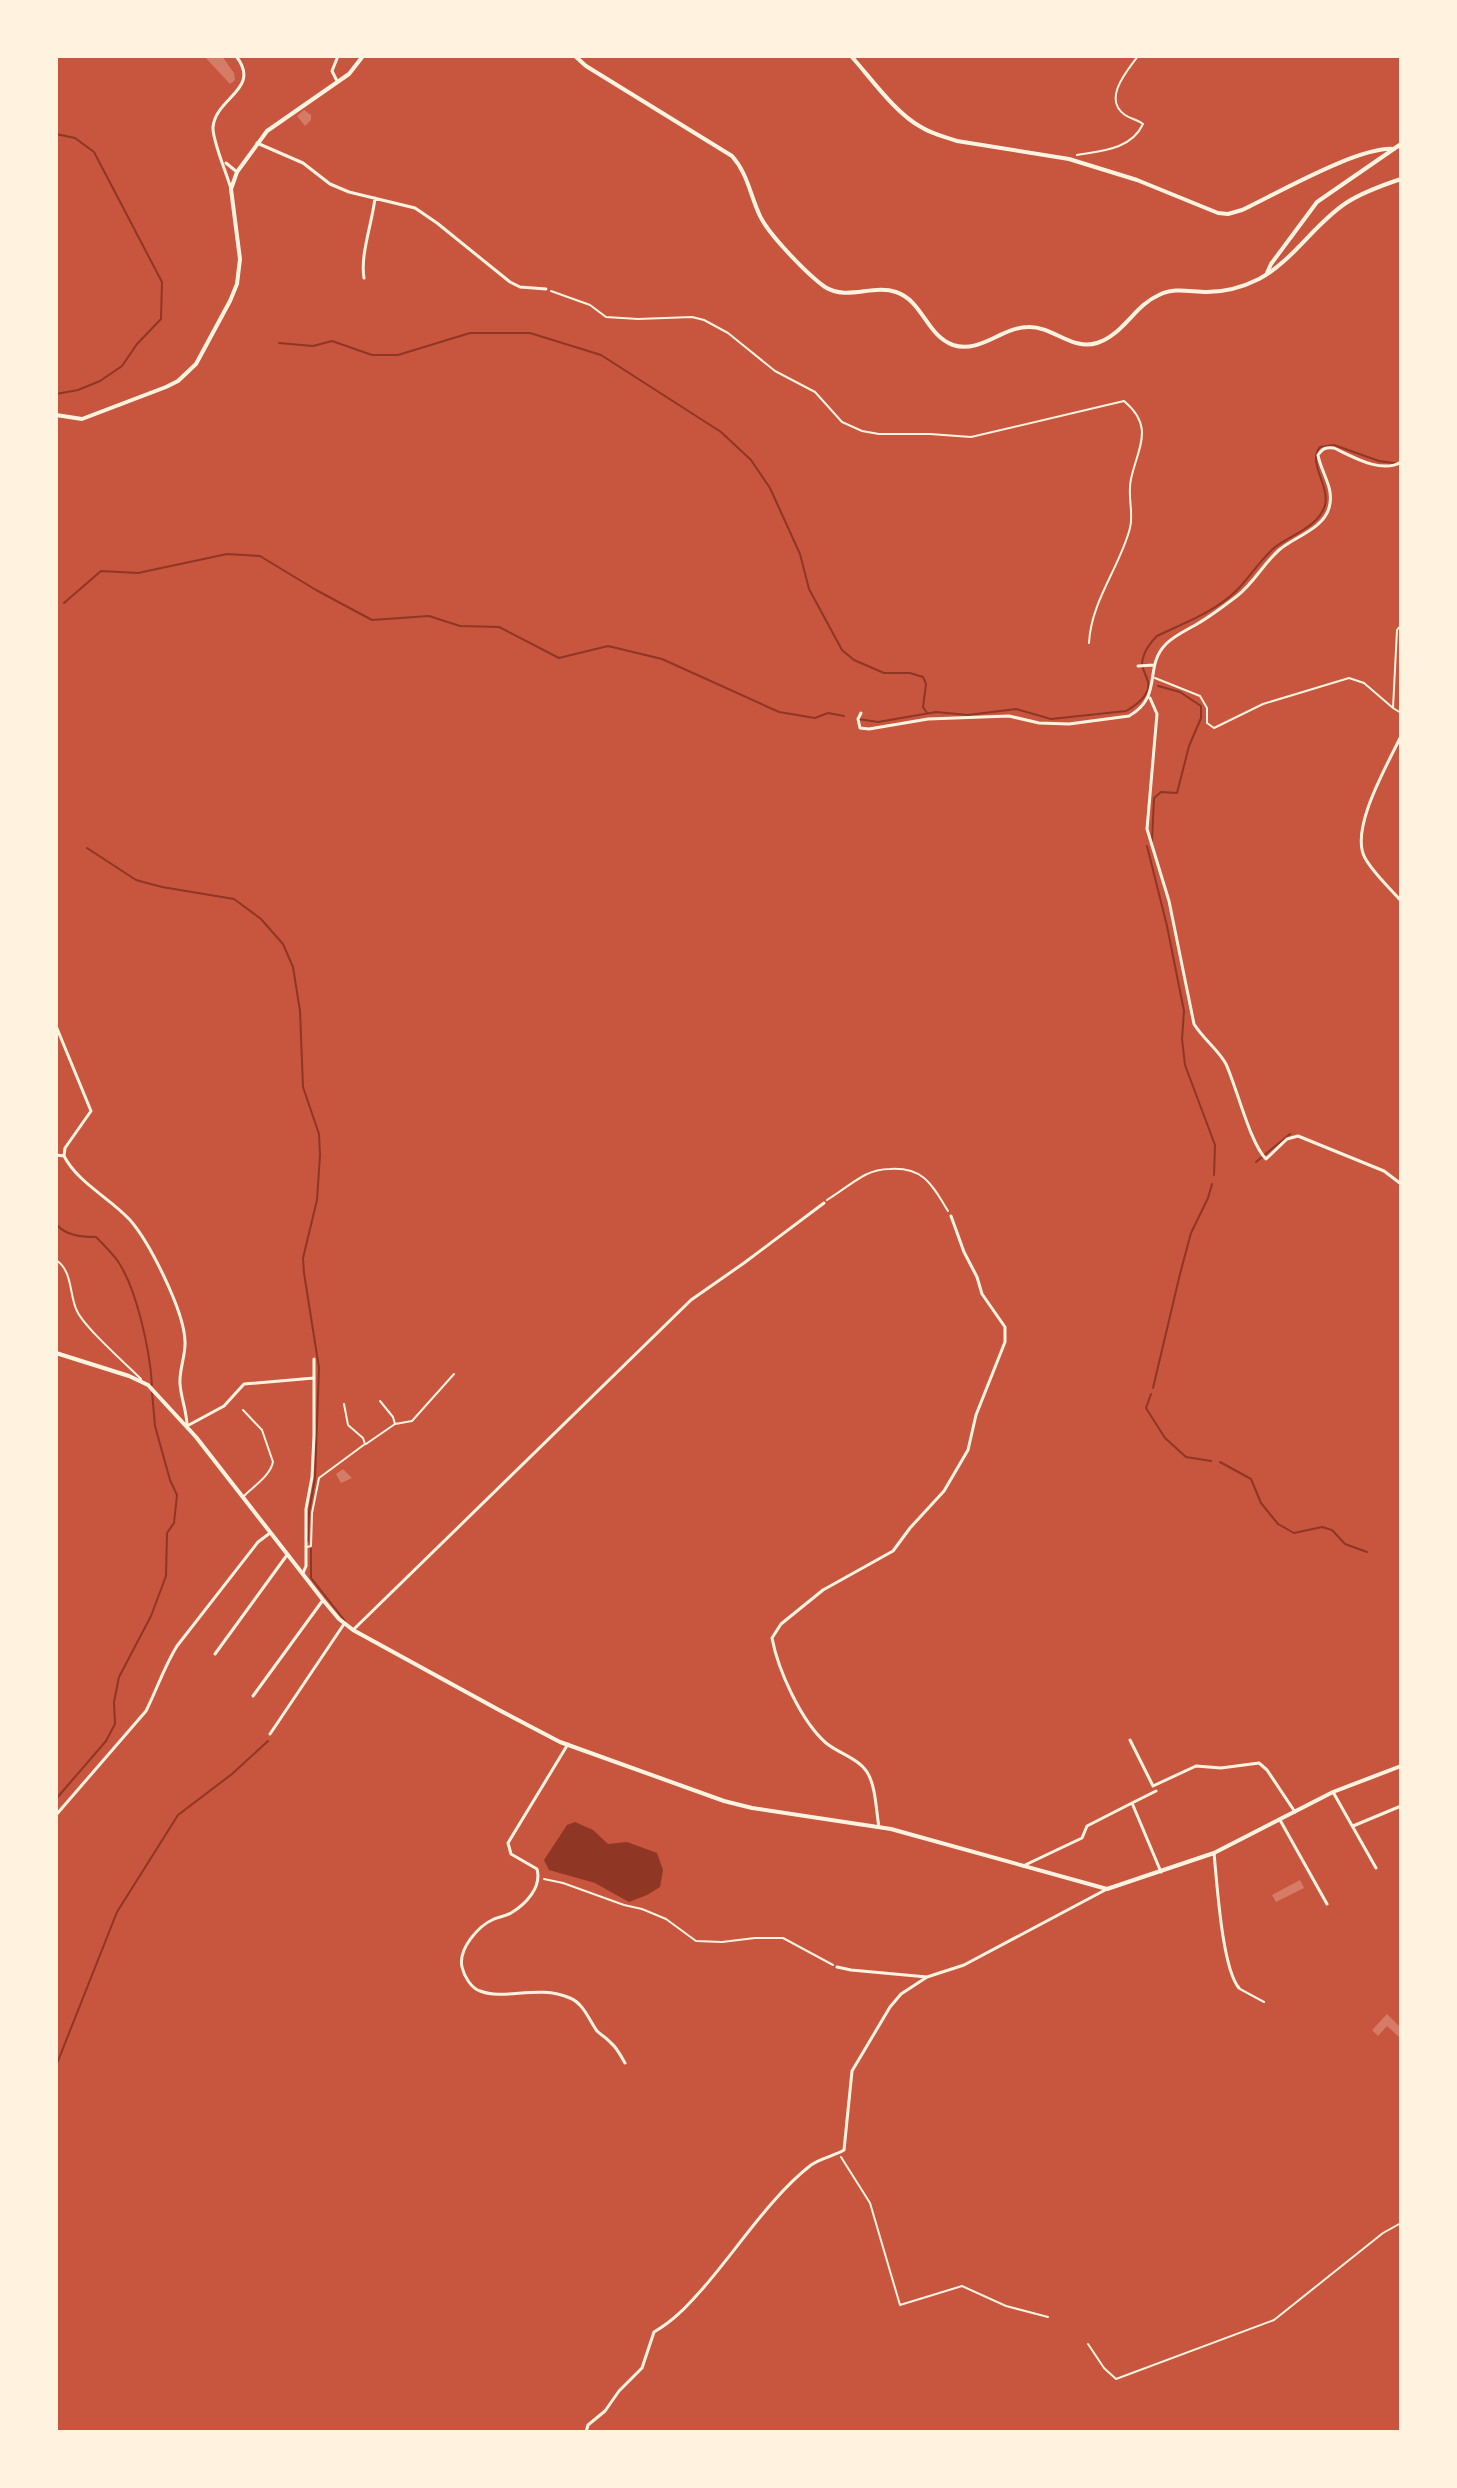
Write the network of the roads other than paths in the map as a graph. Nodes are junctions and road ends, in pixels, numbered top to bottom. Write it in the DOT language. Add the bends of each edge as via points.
graph roads {
  1 [pos="236,56"];
  2 [pos="338,56"];
  3 [pos="363,56"];
  4 [pos="575,56"];
  5 [pos="851,56"];
  6 [pos="337,81"];
  7 [pos="257,143"];
  8 [pos="1401,144"];
  9 [pos="1394,149"];
  10 [pos="223,161"];
  11 [pos="237,172"];
  12 [pos="1401,179"];
  13 [pos="231,189"];
  14 [pos="375,198"];
  15 [pos="1267,275"];
  16 [pos="364,278"];
  17 [pos="546,289"];
  18 [pos="56,415"];
  19 [pos="1401,462"];
  20 [pos="1401,625"];
  21 [pos="1154,665"];
  22 [pos="1138,666"];
  23 [pos="1154,677"];
  24 [pos="1149,696"];
  25 [pos="1393,708"];
  26 [pos="861,713"];
  27 [pos="1401,713"];
  28 [pos="1401,736"];
  29 [pos="1401,901"];
  30 [pos="56,1026"];
  31 [pos="56,1155"];
  32 [pos="64,1156"];
  33 [pos="1401,1184"];
  34 [pos="824,1203"];
  35 [pos="951,1216"];
  36 [pos="56,1260"];
  37 [pos="56,1353"];
  38 [pos="314,1359"];
  39 [pos="454,1374"];
  40 [pos="314,1378"];
  41 [pos="146,1384"];
  42 [pos="380,1401"];
  43 [pos="344,1404"];
  44 [pos="243,1410"];
  45 [pos="395,1424"];
  46 [pos="187,1426"];
  47 [pos="365,1444"];
  48 [pos="243,1497"];
  49 [pos="270,1533"];
  50 [pos="306,1547"];
  51 [pos="287,1555"];
  52 [pos="302,1574"];
  53 [pos="323,1600"];
  54 [pos="344,1624"];
  55 [pos="353,1630"];
  56 [pos="215,1654"];
  57 [pos="253,1696"];
  58 [pos="270,1734"];
  59 [pos="1130,1740"];
  60 [pos="568,1744"];
  61 [pos="1401,1766"];
  62 [pos="1156,1791"];
  63 [pos="1333,1792"];
  64 [pos="1132,1803"];
  65 [pos="1401,1806"];
  66 [pos="1295,1812"];
  67 [pos="56,1815"];
  68 [pos="1280,1820"];
  69 [pos="1353,1826"];
  70 [pos="879,1827"];
  71 [pos="1214,1853"];
  72 [pos="1023,1866"];
  73 [pos="1376,1868"];
  74 [pos="1161,1872"];
  75 [pos="1107,1889"];
  76 [pos="1327,1904"];
  77 [pos="837,1967"];
  78 [pos="927,1977"];
  79 [pos="1239,1988"];
  80 [pos="1264,2002"];
  81 [pos="625,2063"];
  82 [pos="586,2432"];
  1 -- 10 [label="street" via="244,77 213,128"];
  2 -- 6 [label="street" via="332,71"];
  3 -- 6 [label="street"];
  4 -- 15 [label="street" via="732,156 744,171 770,232 825,286 847,293 898,292 934,333 953,345 975,345 1028,327 1076,344 1098,343 1159,295 1233,289"];
  5 -- 9 [label="street" via="921,127 957,141 1069,159 1218,213 1242,210 1339,164"];
  6 -- 7 [label="street"];
  7 -- 11 [label="street"];
  7 -- 14 [label="street" via="303,163 330,184"];
  8 -- 9 [label="street"];
  9 -- 15 [label="street" via="1317,202"];
  10 -- 11 [label="street"];
  10 -- 13 [label="street"];
  11 -- 13 [label="street"];
  12 -- 15 [label="street" via="1347,202"];
  13 -- 18 [label="street" via="239,275 196,364 166,387 82,419"];
  14 -- 16 [label="street" via="361,262"];
  14 -- 17 [label="street" via="423,213 510,282"];
  19 -- 21 [label="street" via="1378,466 1334,448 1322,449 1319,464 1330,494 1325,516 1277,552 1242,593 1168,641"];
  20 -- 25 [label="lane"];
  21 -- 22 [label="street"];
  21 -- 23 [label="street"];
  23 -- 24 [label="street"];
  23 -- 25 [label="lane" via="1200,696 1207,723 1214,728 1263,704 1349,678 1364,683"];
  24 -- 26 [label="street" via="1129,716 1069,724 992,716 910,720 869,729 860,728"];
  24 -- 33 [label="street" via="1157,714 1147,829 1169,901 1194,1024 1224,1060 1266,1159 1298,1136 1384,1171"];
  25 -- 27 [label="lane"];
  28 -- 29 [label="street" via="1374,794 1360,844 1364,857"];
  30 -- 32 [label="street" via="91,1111"];
  31 -- 32 [label="street"];
  32 -- 46 [label="street" via="131,1221 166,1282 186,1343 180,1378"];
  34 -- 55 [label="street" via="691,1300"];
  35 -- 70 [label="street" via="982,1294 1005,1327 1005,1342 968,1450 944,1491 893,1551 823,1590 781,1624 772,1638 796,1702 812,1726 868,1773"];
  36 -- 41 [label="lane" via="67,1273 77,1312"];
  37 -- 41 [label="street"];
  38 -- 40 [label="street"];
  39 -- 45 [label="lane" via="412,1421"];
  40 -- 46 [label="street" via="244,1384 224,1406"];
  40 -- 50 [label="street"];
  41 -- 46 [label="street"];
  42 -- 45 [label="lane"];
  43 -- 47 [label="lane" via="348,1425"];
  44 -- 48 [label="lane" via="262,1430 273,1462"];
  45 -- 47 [label="lane"];
  46 -- 48 [label="street"];
  47 -- 50 [label="lane" via="319,1478 311,1546"];
  48 -- 49 [label="street"];
  49 -- 51 [label="street"];
  49 -- 67 [label="street" via="177,1646 146,1711"];
  50 -- 52 [label="street"];
  51 -- 52 [label="street"];
  51 -- 56 [label="street"];
  52 -- 53 [label="street"];
  53 -- 54 [label="street"];
  53 -- 57 [label="street"];
  54 -- 55 [label="street"];
  54 -- 58 [label="street"];
  55 -- 60 [label="street"];
  59 -- 66 [label="street" via="1153,1786 1196,1766 1259,1763"];
  60 -- 70 [label="street" via="724,1801"];
  60 -- 81 [label="street" via="508,1843 511,1854 535,1867 534,1892 518,1908 487,1924 461,1958 464,1974 479,1991 548,1992 572,1999"];
  61 -- 63 [label="street"];
  62 -- 64 [label="street"];
  63 -- 66 [label="street"];
  63 -- 69 [label="street"];
  64 -- 72 [label="street" via="1087,1826 1082,1838"];
  64 -- 74 [label="street"];
  65 -- 69 [label="street"];
  66 -- 68 [label="street"];
  68 -- 71 [label="street"];
  68 -- 76 [label="street"];
  69 -- 73 [label="street"];
  70 -- 72 [label="street"];
  71 -- 74 [label="street"];
  71 -- 79 [label="street" via="1222,1924"];
  72 -- 75 [label="street"];
  74 -- 75 [label="street"];
  75 -- 78 [label="street" via="964,1965"];
  77 -- 78 [label="street"];
  78 -- 82 [label="street" via="895,2001 854,2065 844,2150 818,2161 767,2208 685,2309 654,2332 642,2368"];
  79 -- 80 [label="lane"];
}
